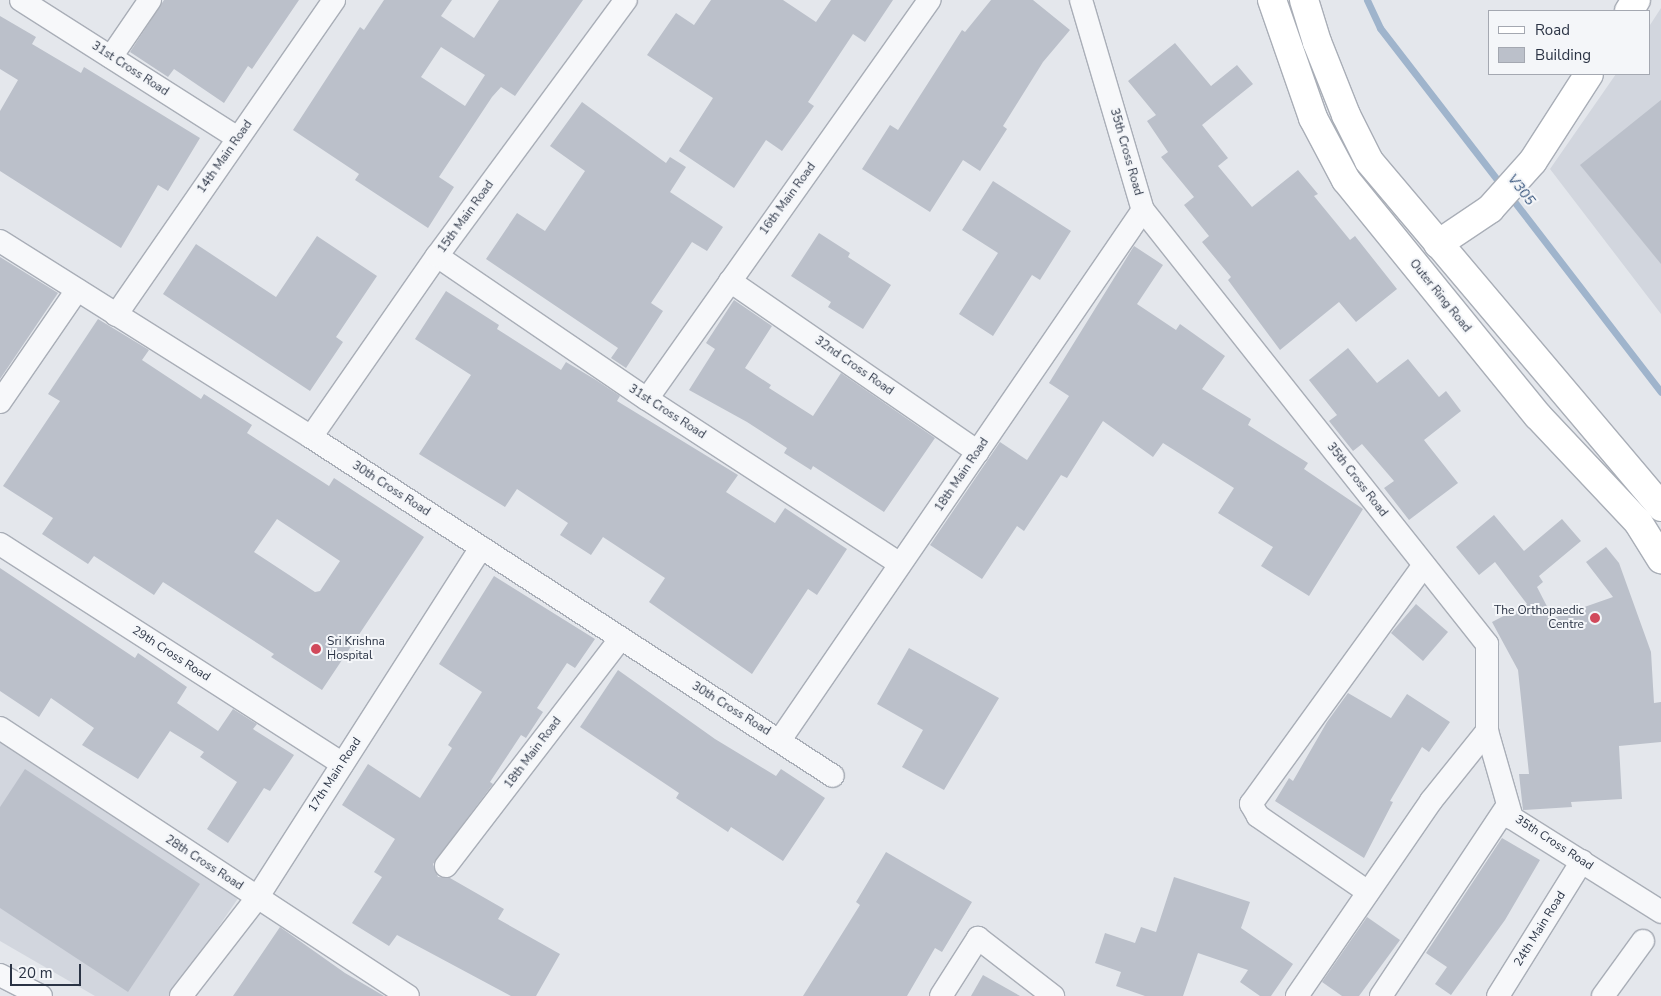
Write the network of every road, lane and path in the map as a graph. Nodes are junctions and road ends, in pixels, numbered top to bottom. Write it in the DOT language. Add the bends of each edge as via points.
graph roads {
  1 [pos="21,0"];
  2 [pos="150,0"];
  3 [pos="334,0"];
  4 [pos="626,0"];
  5 [pos="930,0"];
  6 [pos="1081,0"];
  7 [pos="1272,0"];
  8 [pos="1304,0"];
  9 [pos="110,57"];
  10 [pos="1588,75"];
  11 [pos="238,138"];
  12 [pos="1143,210"];
  13 [pos="0,241"];
  14 [pos="1438,244"];
  15 [pos="437,256"];
  16 [pos="730,281"];
  17 [pos="77,290"];
  18 [pos="116,315"];
  19 [pos="647,399"];
  20 [pos="0,402"];
  21 [pos="311,437"];
  22 [pos="978,452"];
  23 [pos="1657,494"];
  24 [pos="0,544"];
  25 [pos="480,548"];
  26 [pos="1661,559"];
  27 [pos="900,564"];
  28 [pos="1424,566"];
  29 [pos="620,639"];
  30 [pos="0,728"];
  31 [pos="1487,731"];
  32 [pos="780,740"];
  33 [pos="343,764"];
  34 [pos="833,776"];
  35 [pos="1508,806"];
  36 [pos="1582,861"];
  37 [pos="446,866"];
  38 [pos="1368,892"];
  39 [pos="257,898"];
  40 [pos="1661,912"];
  41 [pos="1642,941"];
  42 [pos="0,975"];
  43 [pos="41,996"];
  44 [pos="181,996"];
  45 [pos="408,996"];
  46 [pos="942,996"];
  47 [pos="1054,996"];
  48 [pos="1297,996"];
  49 [pos="1381,996"];
  50 [pos="1498,996"];
  51 [pos="1603,996"];
  1 -- 9 [label="street, 31st Cross Road"];
  2 -- 9 [label="street"];
  3 -- 11 [label="street, 14th Main Road"];
  4 -- 15 [label="street, 15th Main Road"];
  5 -- 16 [label="street, 16th Main Road"];
  6 -- 12 [label="street, 35th Cross Road"];
  7 -- 26 [label="main road, Outer Ring Road" via="1313,118 1346,180 1538,416 1638,522"];
  8 -- 14 [label="main road" via="1346,115 1369,161"];
  9 -- 11 [label="street, 31st Cross Road"];
  10 -- 14 [label="main road" via="1533,161 1490,209"];
  11 -- 18 [label="street, 14th Main Road"];
  12 -- 22 [label="street, 18th Main Road"];
  12 -- 28 [label="street, 35th Cross Road"];
  13 -- 17 [label="street, 30th Cross Road"];
  14 -- 23 [label="main road"];
  15 -- 19 [label="street, 31st Cross Road"];
  15 -- 21 [label="street, 15th Main Road"];
  16 -- 19 [label="street, 16th Main Road"];
  16 -- 22 [label="street, 32nd Cross Road"];
  17 -- 18 [label="street, 30th Cross Road"];
  17 -- 20 [label="street"];
  18 -- 21 [label="street, 30th Cross Road"];
  19 -- 27 [label="street, 31st Cross Road"];
  21 -- 25 [label="street, 30th Cross Road"];
  22 -- 27 [label="street, 18th Main Road"];
  24 -- 33 [label="street, 29th Cross Road"];
  25 -- 29 [label="street, 30th Cross Road"];
  25 -- 33 [label="street, 17th Main Road"];
  27 -- 32 [label="street, 18th Main Road"];
  28 -- 31 [label="street, 35th Cross Road" via="1487,644"];
  28 -- 38 [label="street" via="1251,804 1258,816"];
  29 -- 32 [label="street, 30th Cross Road"];
  29 -- 37 [label="street, 18th Main Road"];
  30 -- 39 [label="street, 28th Cross Road"];
  31 -- 35 [label="street, 35th Cross Road"];
  31 -- 38 [label="street" via="1431,801"];
  32 -- 34 [label="street, 30th Cross Road"];
  33 -- 39 [label="street, 17th Main Road"];
  35 -- 36 [label="street, 35th Cross Road" via="1512,818"];
  35 -- 49 [label="street"];
  36 -- 40 [label="street, 35th Cross Road"];
  36 -- 50 [label="street, 24th Main Road"];
  38 -- 48 [label="street"];
  39 -- 44 [label="street, 17th Main Road"];
  39 -- 45 [label="street, 28th Cross Road"];
  41 -- 51 [label="street"];
  42 -- 43 [label="street"];
  46 -- 47 [label="street" via="978,938"];
}
